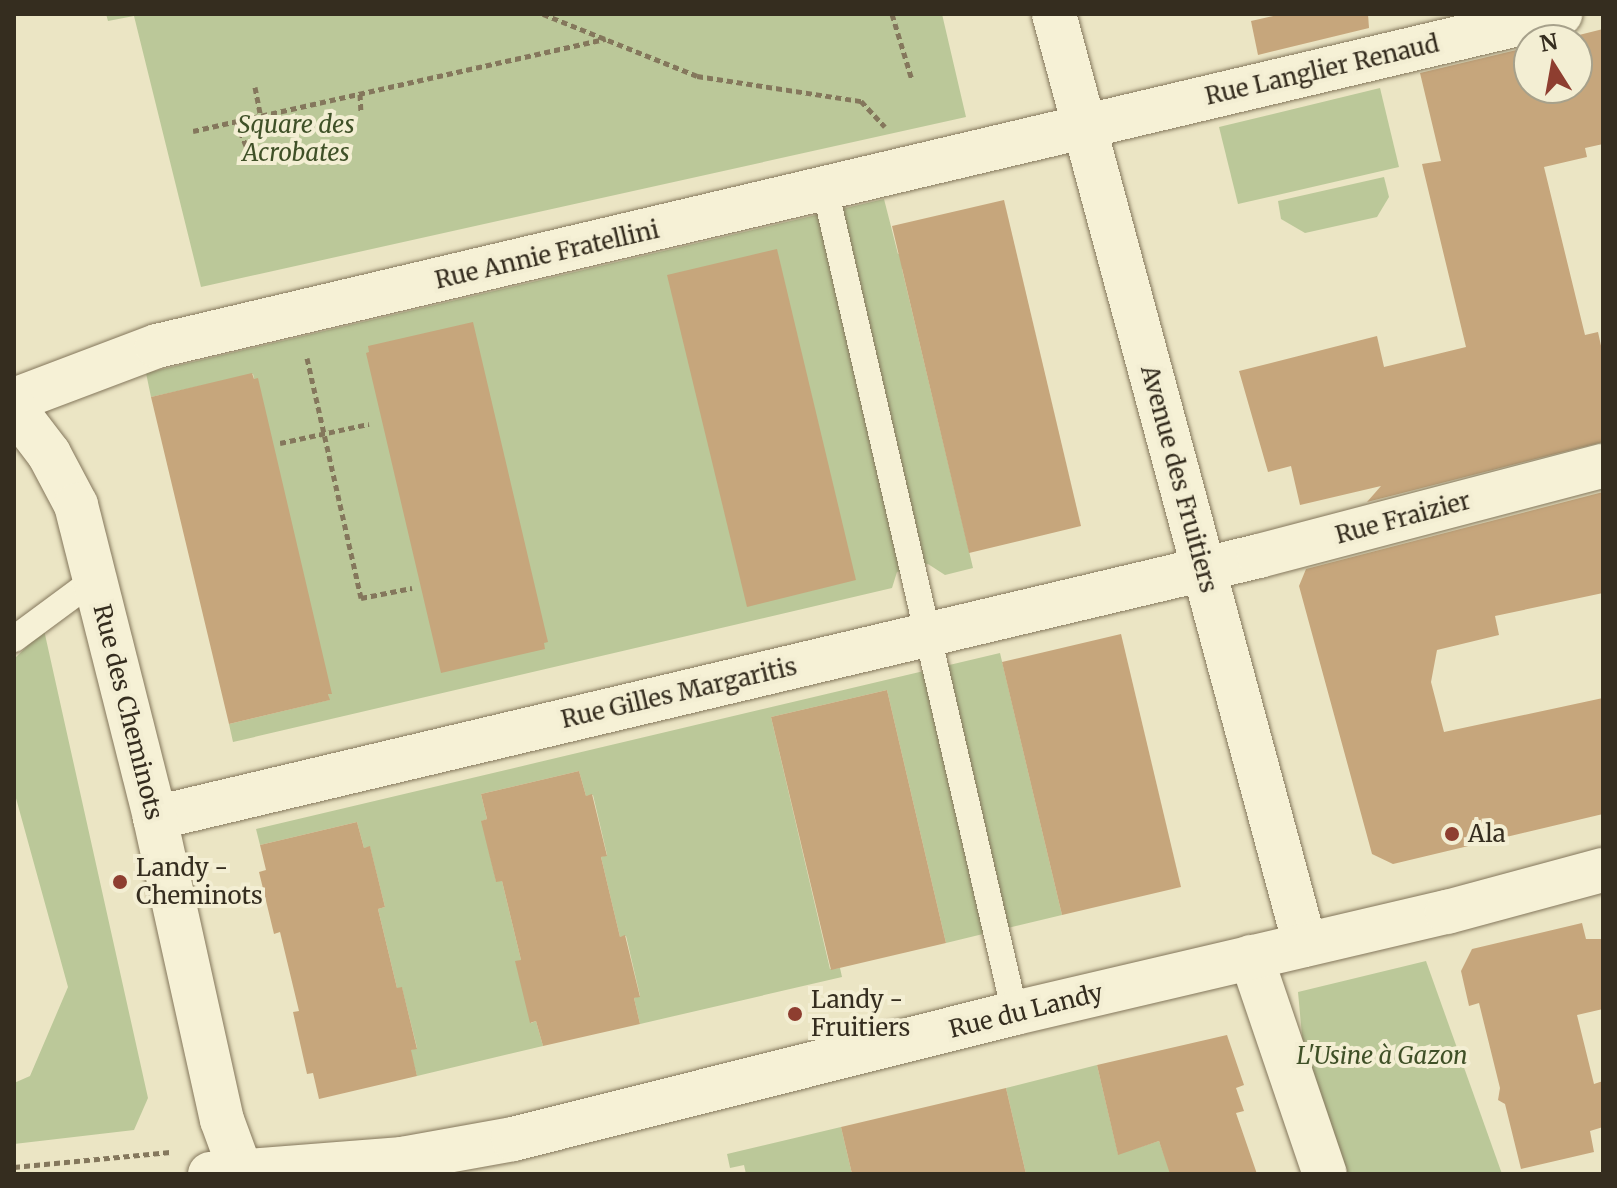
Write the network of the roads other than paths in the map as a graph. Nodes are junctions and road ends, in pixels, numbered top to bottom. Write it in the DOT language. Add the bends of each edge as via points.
graph roads {
  1 [pos="1054,14"];
  2 [pos="1560,14"];
  3 [pos="1085,127"];
  4 [pos="825,189"];
  5 [pos="14,400"];
  6 [pos="14,408"];
  7 [pos="1603,466"];
  8 [pos="1203,569"];
  9 [pos="95,579"];
  10 [pos="928,634"];
  11 [pos="14,639"];
  12 [pos="155,818"];
  13 [pos="1603,870"];
  14 [pos="1305,945"];
  15 [pos="1251,957"];
  16 [pos="1015,1013"];
  17 [pos="231,1173"];
  18 [pos="1325,1174"];
  1 -- 3 [label="street, Avenue des Fruitiers"];
  2 -- 3 [label="street, Rue Langlier Renaud"];
  3 -- 4 [label="street, Rue Annie Fratellini"];
  3 -- 8 [label="street, Avenue des Fruitiers"];
  4 -- 5 [label="street, Rue Annie Fratellini" via="157,346"];
  4 -- 10 [label="lane"];
  6 -- 9 [label="street, Rue des Cheminots" via="49,454 76,505"];
  7 -- 8 [label="street, Rue Fraizier"];
  8 -- 10 [label="street, Rue Gilles Margaritis"];
  8 -- 14 [label="street, Avenue des Fruitiers"];
  9 -- 11 [label="lane"];
  9 -- 12 [label="street, Rue des Cheminots"];
  10 -- 12 [label="street, Rue Gilles Margaritis"];
  10 -- 16 [label="lane"];
  12 -- 17 [label="street, Rue des Cheminots"];
  13 -- 14 [label="street, Rue du Landy"];
  14 -- 15 [label="street, Rue du Landy"];
  15 -- 16 [label="street, Rue du Landy"];
  15 -- 18 [label="street"];
  16 -- 17 [label="street, Rue du Landy" via="513,1139 402,1159"];
}
